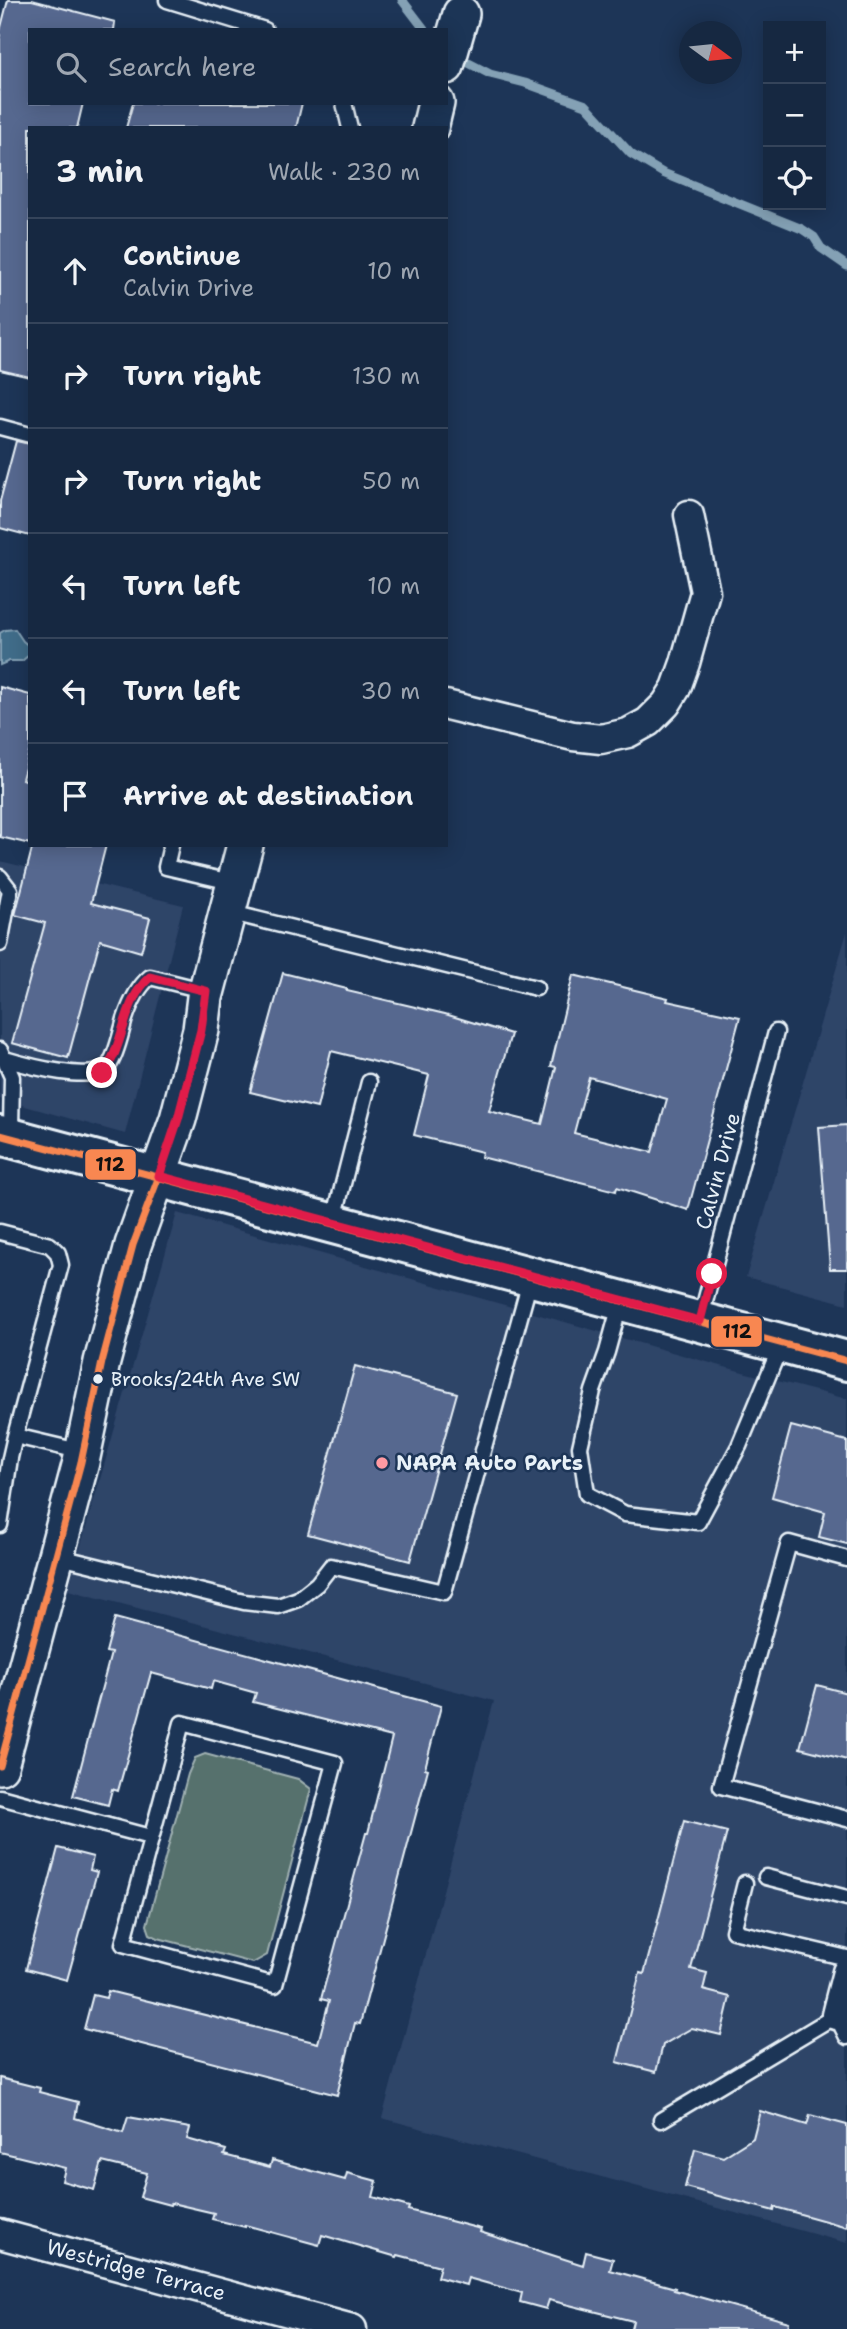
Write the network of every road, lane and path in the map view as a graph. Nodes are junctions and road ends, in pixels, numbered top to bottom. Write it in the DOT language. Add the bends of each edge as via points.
graph roads {
  1 [pos="167,0"];
  2 [pos="464,7"];
  3 [pos="258,28"];
  4 [pos="448,59"];
  5 [pos="344,105"];
  6 [pos="350,126"];
  7 [pos="0,428"];
  8 [pos="28,435"];
  9 [pos="689,515"];
  10 [pos="448,706"];
  11 [pos="171,847"];
  12 [pos="245,847"];
  13 [pos="0,877"];
  14 [pos="232,898"];
  15 [pos="0,944"];
  16 [pos="536,988"];
  17 [pos="206,991"];
  18 [pos="776,1032"];
  19 [pos="2,1055"];
  20 [pos="369,1082"];
  21 [pos="7,1136"];
  22 [pos="159,1176"];
  23 [pos="333,1223"];
  24 [pos="0,1232"];
  25 [pos="531,1276"];
  26 [pos="621,1300"];
  27 [pos="700,1321"];
  28 [pos="781,1343"];
  29 [pos="847,1361"];
  30 [pos="15,1436"];
  31 [pos="83,1452"];
  32 [pos="0,1525"];
  33 [pos="56,1556"];
  34 [pos="847,1559"];
  35 [pos="0,1766"];
  36 [pos="0,1797"];
  37 [pos="847,1819"];
  38 [pos="150,1837"];
  39 [pos="766,1877"];
  40 [pos="745,1883"];
  41 [pos="847,1898"];
  42 [pos="847,1958"];
  43 [pos="847,1972"];
  44 [pos="843,2020"];
  45 [pos="661,2120"];
  46 [pos="0,2234"];
  47 [pos="352,2329"];
  1 -- 3 [label="lane"];
  2 -- 4 [label="street"];
  5 -- 6 [label="lane"];
  7 -- 8 [label="lane"];
  9 -- 10 [label="street" via="705,592 676,688 648,722 628,733 601,739"];
  11 -- 14 [label="lane" via="166,867"];
  12 -- 14 [label="street"];
  13 -- 15 [label="lane" via="10,890"];
  14 -- 16 [label="lane"];
  14 -- 17 [label="street"];
  17 -- 19 [label="lane" via="150,977 142,983 110,1065 102,1073 41,1069"];
  17 -- 22 [label="street" via="201,1030"];
  18 -- 27 [label="lane, Calvin Drive"];
  19 -- 21 [label="lane" via="12,1077"];
  20 -- 23 [label="lane"];
  21 -- 22 [label="main road"];
  22 -- 23 [label="main road"];
  22 -- 31 [label="street" via="133,1245"];
  23 -- 25 [label="main road"];
  24 -- 30 [label="lane" via="50,1245 61,1265"];
  25 -- 26 [label="main road"];
  25 -- 33 [label="lane" via="444,1592 331,1566 298,1599 278,1606 244,1602"];
  26 -- 27 [label="main road"];
  26 -- 28 [label="lane" via="580,1447 587,1494 625,1514 698,1522 739,1446"];
  27 -- 28 [label="main road"];
  28 -- 29 [label="main road"];
  30 -- 31 [label="lane"];
  30 -- 32 [label="lane"];
  31 -- 33 [label="street"];
  33 -- 35 [label="street"];
  34 -- 37 [label="lane" via="789,1543 722,1786"];
  36 -- 38 [label="lane"];
  38 -- 38 [label="lane" via="182,1723 335,1763 275,1985 123,1944"];
  39 -- 41 [label="lane"];
  40 -- 42 [label="lane" via="733,1931"];
  43 -- 44 [label="street"];
  44 -- 45 [label="lane"];
  46 -- 47 [label="street, Westridge Terrace"];
}
